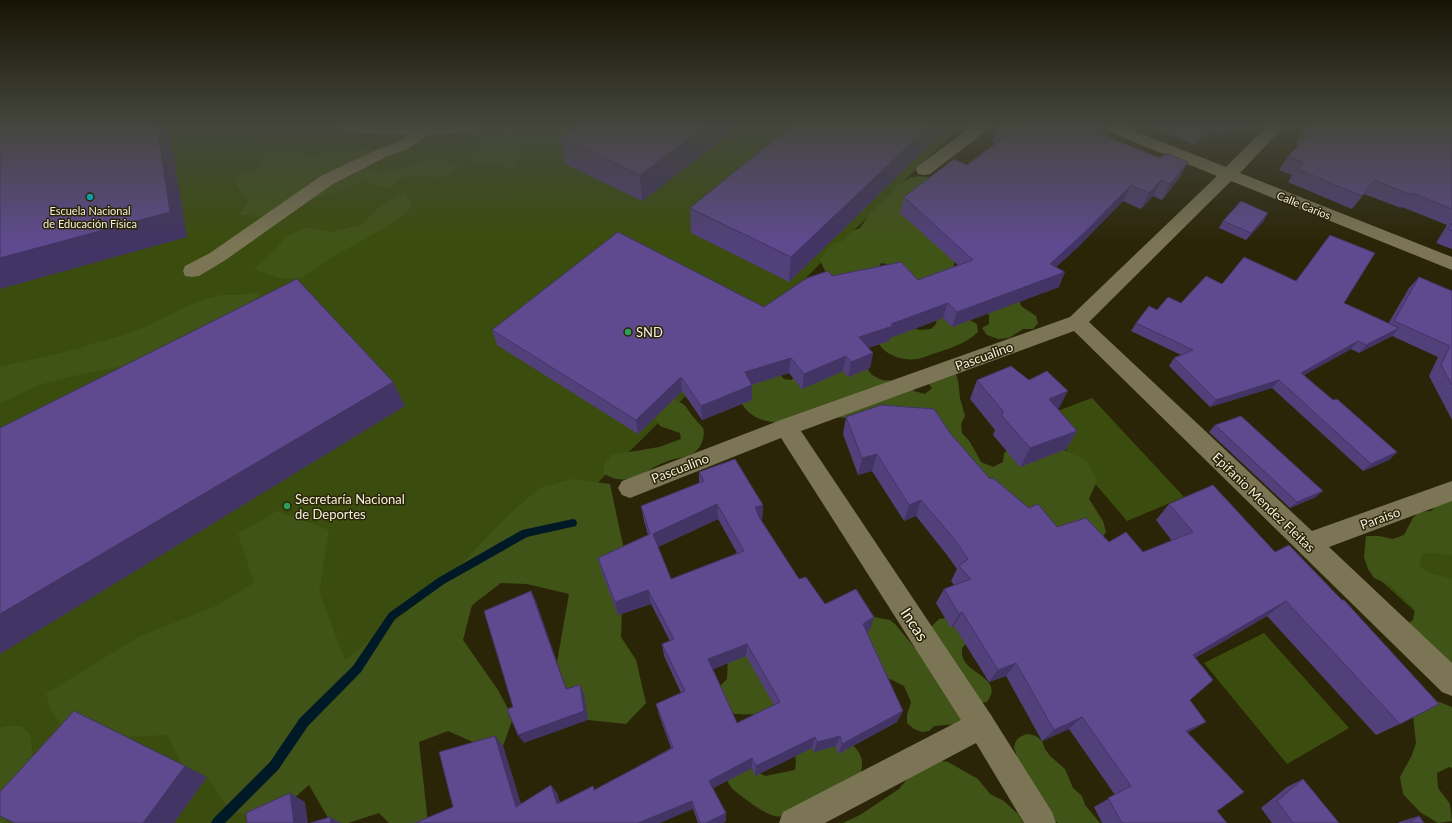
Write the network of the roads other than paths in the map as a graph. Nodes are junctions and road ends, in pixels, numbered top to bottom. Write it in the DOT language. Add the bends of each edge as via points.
graph roads {
  1 [pos="357,165"];
  2 [pos="930,165"];
  3 [pos="1207,165"];
  4 [pos="1238,165"];
  5 [pos="924,170"];
  6 [pos="1229,174"];
  7 [pos="1452,264"];
  8 [pos="192,271"];
  9 [pos="1077,322"];
  10 [pos="786,427"];
  11 [pos="630,488"];
  12 [pos="1452,491"];
  13 [pos="1308,544"];
  14 [pos="1452,682"];
  15 [pos="981,725"];
  16 [pos="794,823"];
  17 [pos="1041,823"];
  1 -- 8 [label="street" via="327,180 217,257"];
  2 -- 5 [label="street"];
  3 -- 6 [label="street, Calle Carios"];
  4 -- 6 [label="street, Pascualino"];
  6 -- 7 [label="street, Calle Carios"];
  6 -- 9 [label="street, Pascualino"];
  9 -- 10 [label="street, Pascualino"];
  9 -- 13 [label="street, Epifanio Mendez Fleitas"];
  10 -- 11 [label="street, Pascualino"];
  10 -- 15 [label="street, Incas"];
  12 -- 13 [label="street, Paraiso"];
  13 -- 14 [label="street, Epifanio Mendez Fleitas"];
  15 -- 16 [label="street"];
  15 -- 17 [label="street, Incas"];
}
